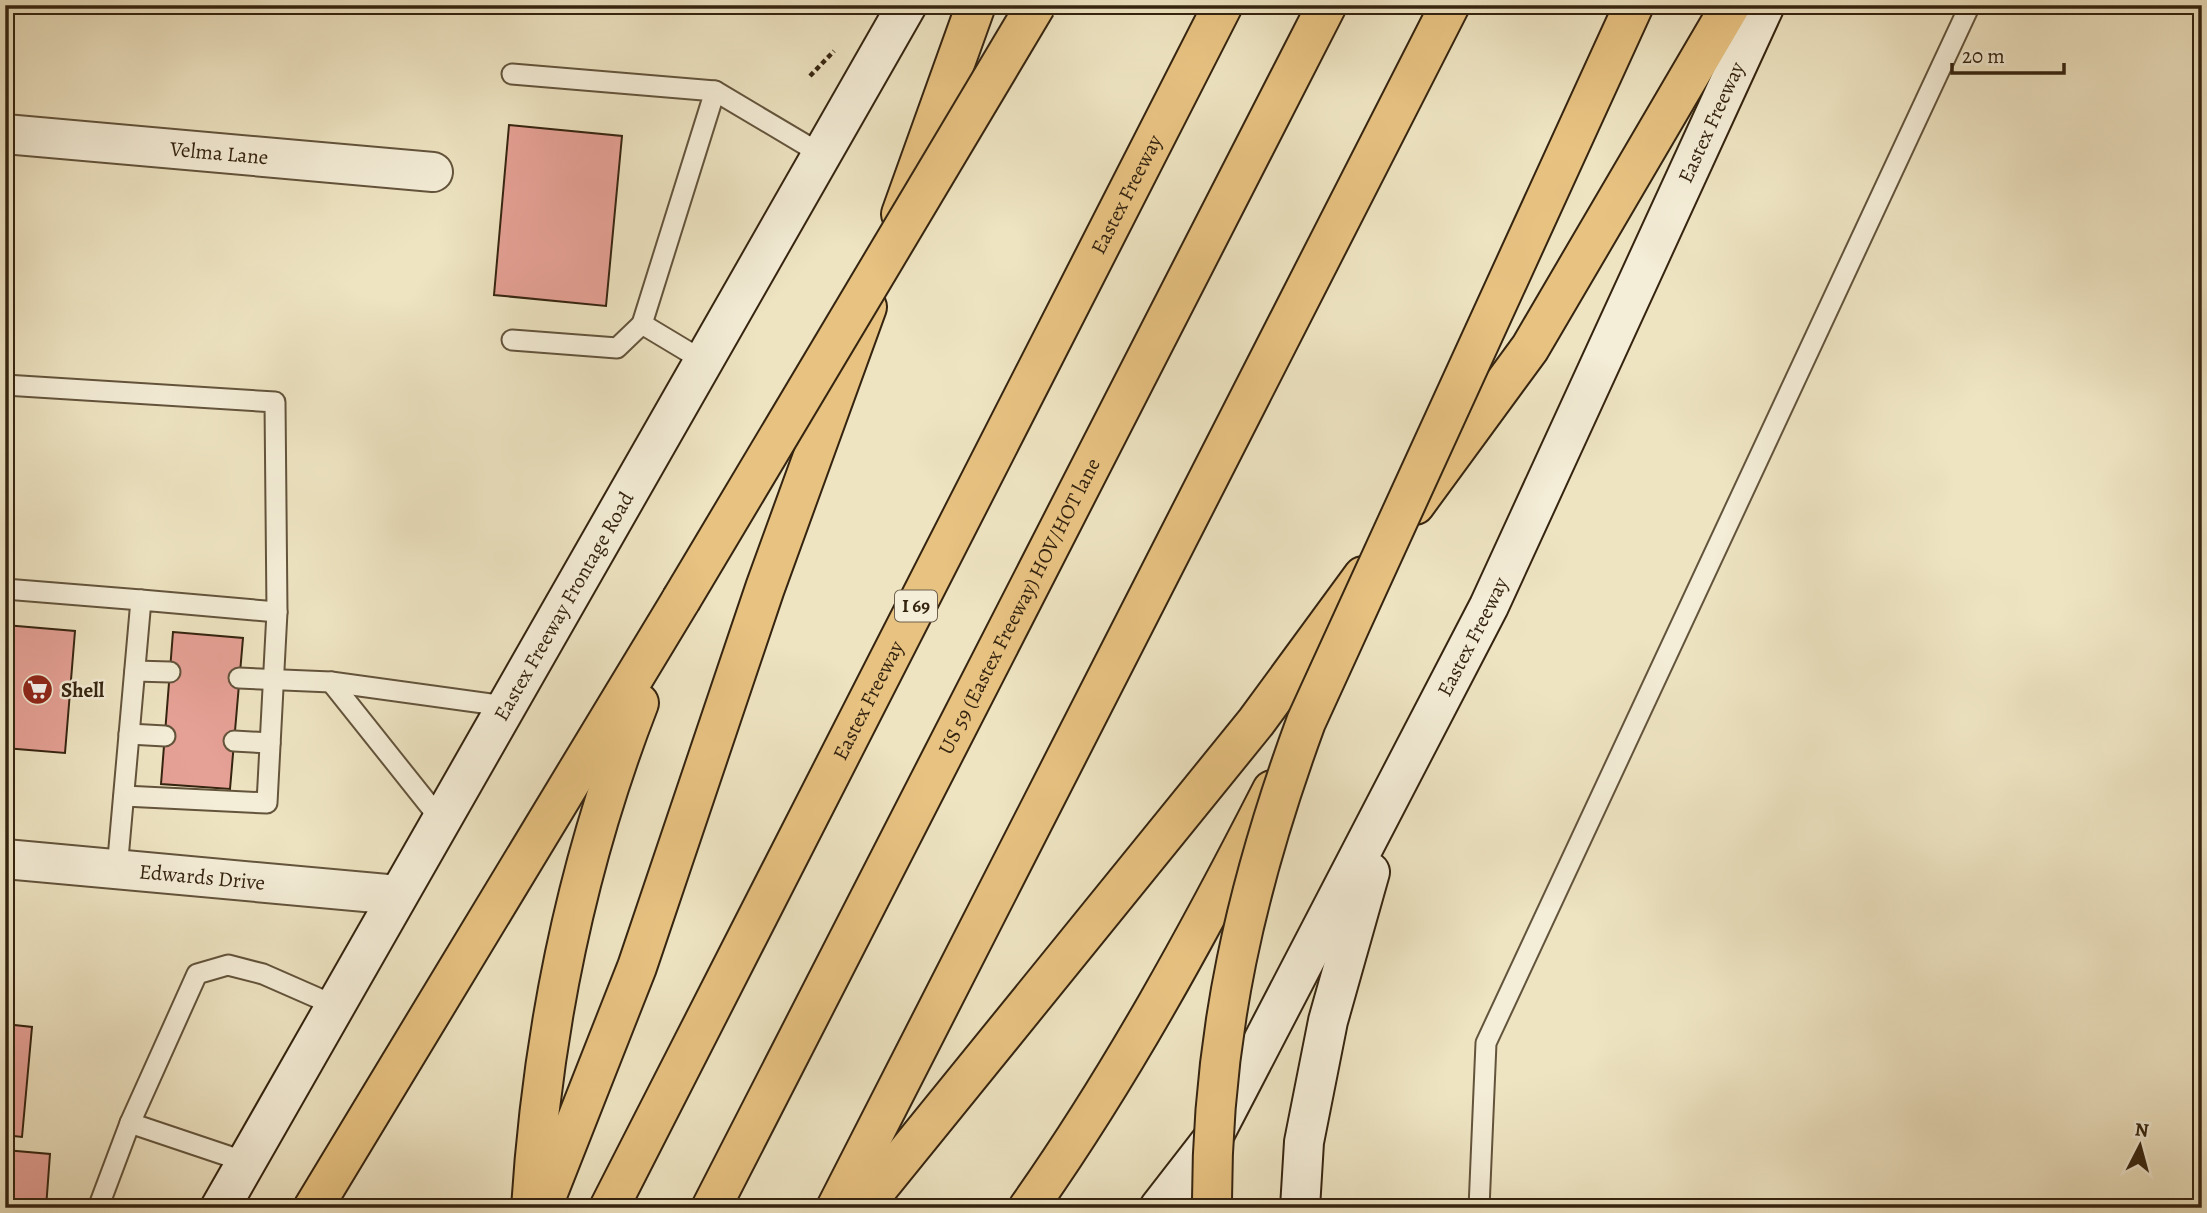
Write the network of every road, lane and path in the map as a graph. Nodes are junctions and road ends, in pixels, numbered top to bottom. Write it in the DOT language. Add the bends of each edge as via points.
graph roads {
  1 [pos="906,5"];
  2 [pos="976,5"];
  3 [pos="1036,5"];
  4 [pos="1223,5"];
  5 [pos="1328,5"];
  6 [pos="1450,5"];
  7 [pos="1634,5"];
  8 [pos="1731,5"];
  9 [pos="1765,5"];
  10 [pos="1970,5"];
  11 [pos="512,74"];
  12 [pos="715,91"];
  13 [pos="5,134"];
  14 [pos="821,154"];
  15 [pos="433,172"];
  16 [pos="642,324"];
  17 [pos="512,340"];
  18 [pos="702,360"];
  19 [pos="5,385"];
  20 [pos="5,589"];
  21 [pos="141,600"];
  22 [pos="681,600"];
  23 [pos="277,612"];
  24 [pos="135,671"];
  25 [pos="170,672"];
  26 [pos="239,678"];
  27 [pos="273,681"];
  28 [pos="331,682"];
  29 [pos="505,706"];
  30 [pos="1306,722"];
  31 [pos="129,734"];
  32 [pos="164,737"];
  33 [pos="234,741"];
  34 [pos="270,743"];
  35 [pos="1392,793"];
  36 [pos="124,796"];
  37 [pos="441,820"];
  38 [pos="5,859"];
  39 [pos="117,870"];
  40 [pos="398,895"];
  41 [pos="336,1006"];
  42 [pos="130,1123"];
  43 [pos="246,1163"];
  44 [pos="98,1208"];
  45 [pos="220,1208"];
  46 [pos="313,1208"];
  47 [pos="531,1208"];
  48 [pos="542,1208"];
  49 [pos="609,1208"];
  50 [pos="711,1208"];
  51 [pos="836,1208"];
  52 [pos="862,1208"];
  53 [pos="1028,1208"];
  54 [pos="1159,1208"];
  55 [pos="1212,1208"];
  56 [pos="1300,1208"];
  57 [pos="1479,1208"];
  1 -- 14 [label="main road, Eastex Freeway Frontage Road"];
  2 -- 48 [label="highway" via="765,587 637,967"];
  3 -- 22 [label="highway, bridge"];
  4 -- 49 [label="highway, Eastex Freeway / I 69"];
  5 -- 50 [label="highway, US 59 (Eastex Freeway) HOV/HOT lane"];
  6 -- 51 [label="highway"];
  7 -- 30 [label="highway, bridge"];
  8 -- 52 [label="highway" via="1530,348 1256,722"];
  9 -- 35 [label="main road, Eastex Freeway" via="1489,606"];
  10 -- 57 [label="lane" via="1486,1043"];
  11 -- 12 [label="lane"];
  12 -- 14 [label="lane"];
  12 -- 16 [label="lane"];
  13 -- 15 [label="main road, Velma Lane"];
  14 -- 18 [label="main road, Eastex Freeway Frontage Road"];
  16 -- 17 [label="lane" via="617,348"];
  16 -- 18 [label="lane"];
  18 -- 29 [label="main road, Eastex Freeway Frontage Road"];
  19 -- 23 [label="lane" via="275,402"];
  20 -- 21 [label="lane"];
  21 -- 23 [label="lane"];
  21 -- 24 [label="lane"];
  22 -- 46 [label="highway"];
  22 -- 47 [label="highway" via="629,729 584,866 544,1068"];
  23 -- 27 [label="lane"];
  24 -- 25 [label="lane"];
  24 -- 31 [label="lane"];
  26 -- 27 [label="lane"];
  27 -- 28 [label="lane"];
  27 -- 34 [label="lane"];
  28 -- 29 [label="lane"];
  28 -- 37 [label="lane"];
  29 -- 37 [label="main road, Eastex Freeway Frontage Road"];
  30 -- 53 [label="highway, bridge" via="1157,1002"];
  30 -- 55 [label="highway, bridge" via="1258,862 1235,956 1217,1079"];
  31 -- 32 [label="lane"];
  31 -- 36 [label="lane"];
  33 -- 34 [label="lane"];
  34 -- 36 [label="lane" via="267,803"];
  35 -- 54 [label="main road, Eastex Freeway" via="1212,1141"];
  35 -- 56 [label="main road" via="1328,1021 1304,1142"];
  36 -- 39 [label="lane"];
  37 -- 40 [label="main road, Eastex Freeway Frontage Road"];
  38 -- 39 [label="main road, Edwards Drive"];
  39 -- 40 [label="main road, Edwards Drive"];
  40 -- 41 [label="main road, Eastex Freeway Frontage Road"];
  41 -- 42 [label="lane" via="263,974 228,965 197,974"];
  41 -- 43 [label="main road, Eastex Freeway Frontage Road"];
  42 -- 43 [label="lane"];
  42 -- 44 [label="lane"];
  43 -- 45 [label="main road, Eastex Freeway Frontage Road"];
}
